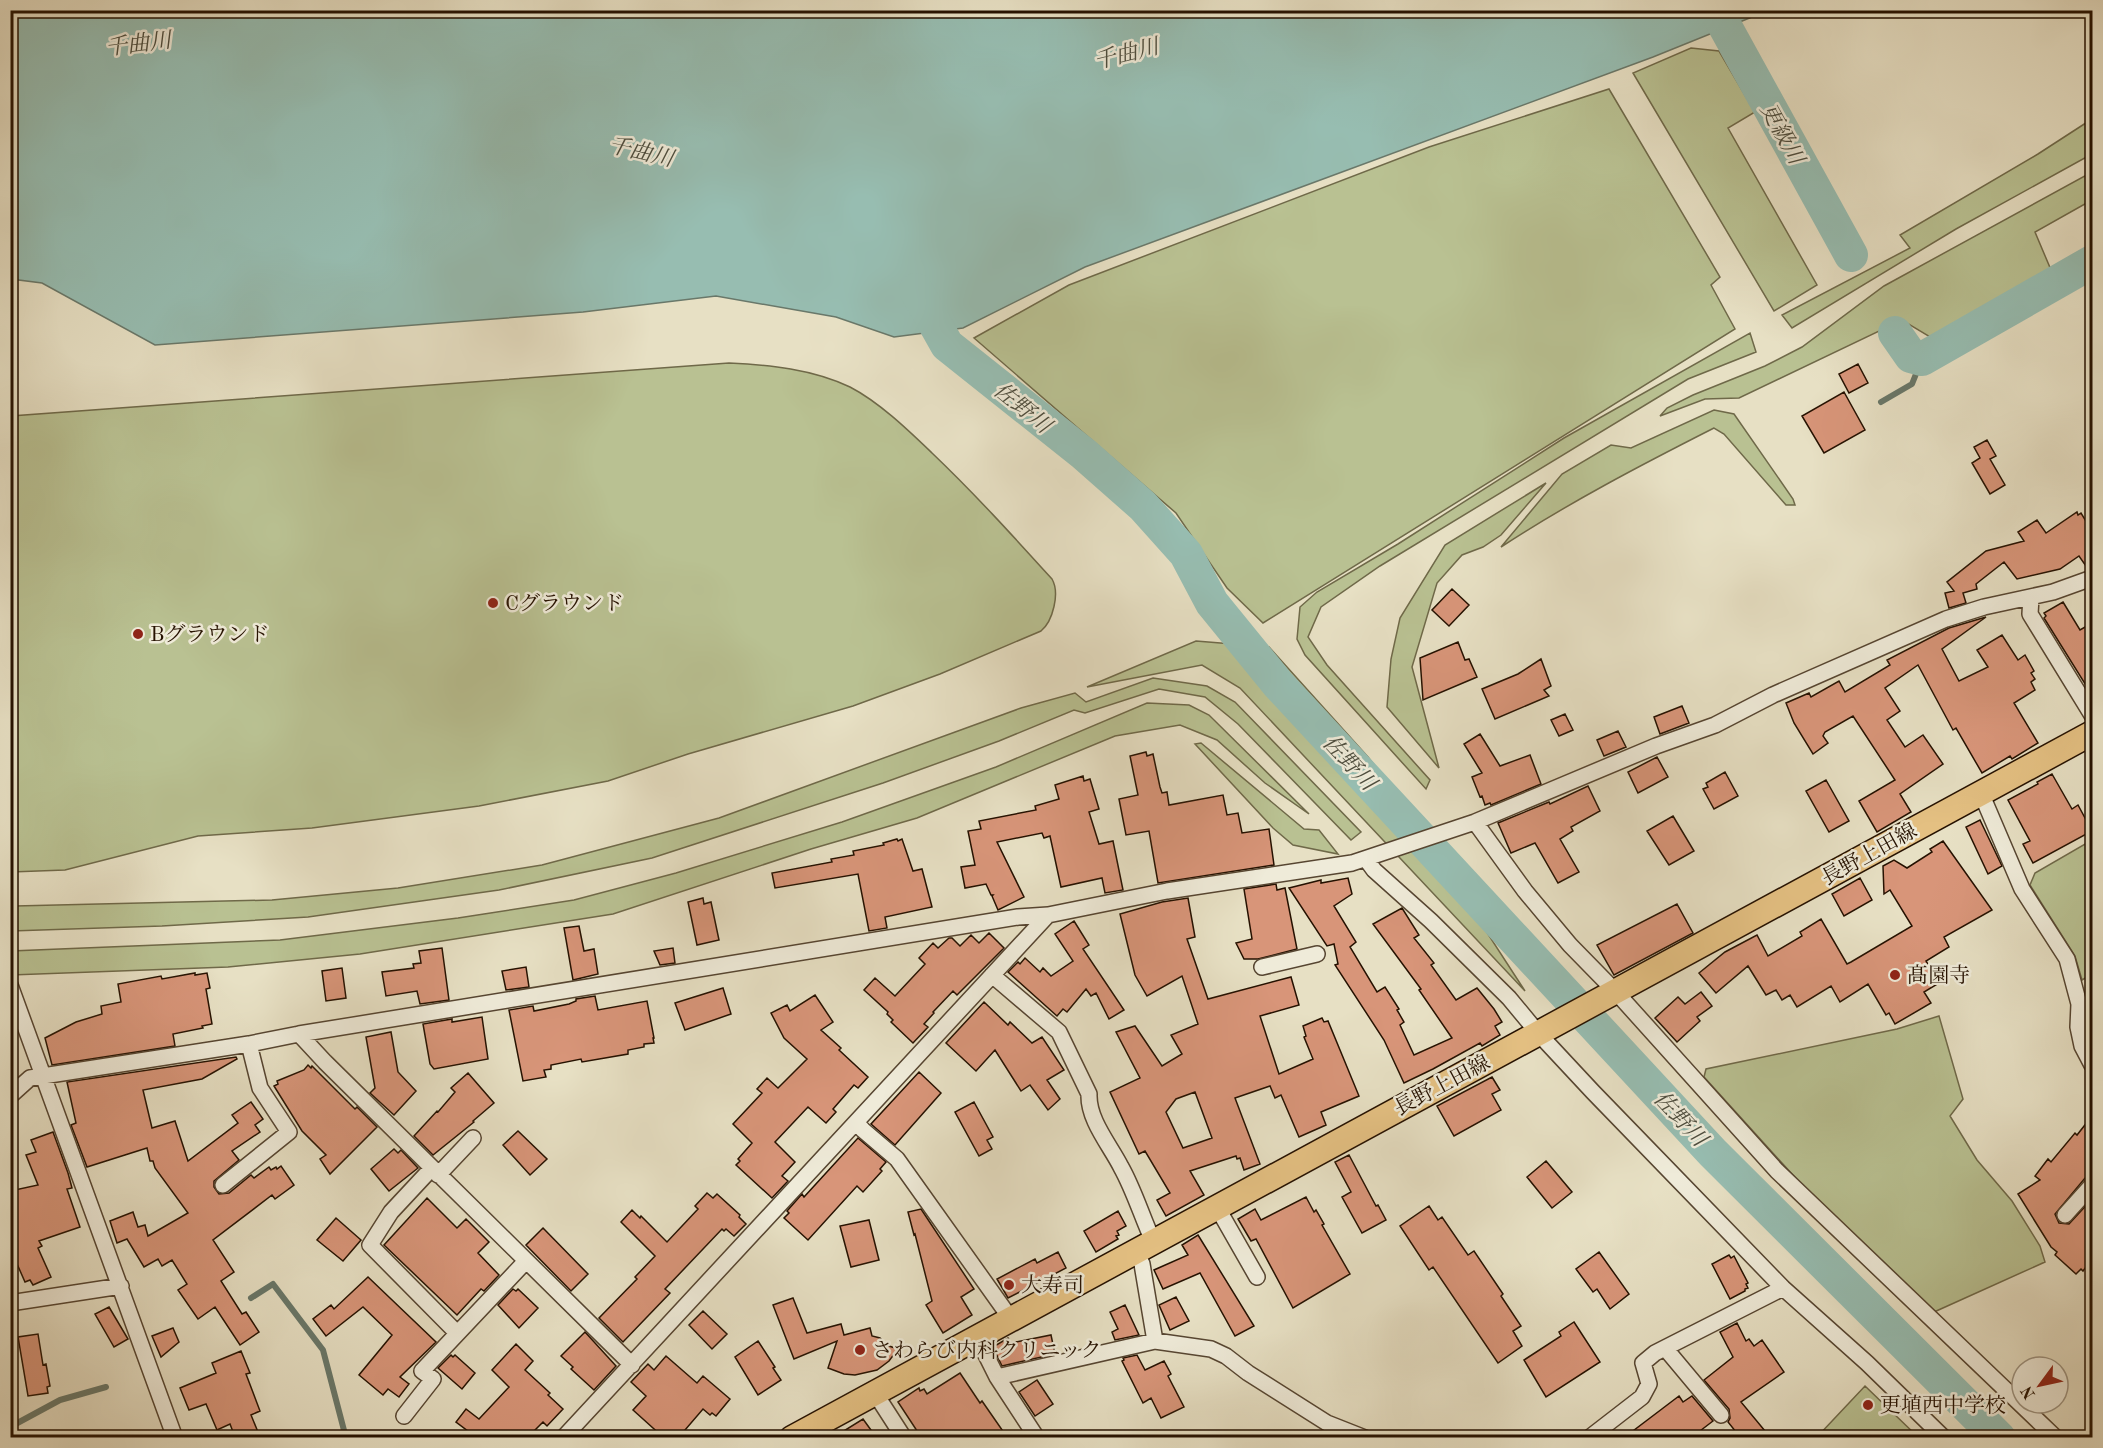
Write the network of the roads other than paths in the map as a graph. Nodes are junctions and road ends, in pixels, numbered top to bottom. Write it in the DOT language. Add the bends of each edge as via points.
graph roads {
  1 [pos="2092,578"];
  2 [pos="2031,597"];
  3 [pos="2092,716"];
  4 [pos="2092,734"];
  5 [pos="1981,793"];
  6 [pos="1471,824"];
  7 [pos="1368,859"];
  8 [pos="1048,915"];
  9 [pos="1317,954"];
  10 [pos="1263,967"];
  11 [pos="992,975"];
  12 [pos="10,985"];
  13 [pos="1612,994"];
  14 [pos="1541,1032"];
  15 [pos="299,1034"];
  16 [pos="249,1044"];
  17 [pos="2092,1065"];
  18 [pos="43,1077"];
  19 [pos="10,1096"];
  20 [pos="857,1123"];
  21 [pos="473,1138"];
  22 [pos="435,1172"];
  23 [pos="223,1185"];
  24 [pos="2092,1185"];
  25 [pos="1217,1207"];
  26 [pos="2065,1215"];
  27 [pos="1144,1246"];
  28 [pos="526,1261"];
  29 [pos="1257,1277"];
  30 [pos="122,1286"];
  31 [pos="1783,1288"];
  32 [pos="10,1303"];
  33 [pos="1011,1319"];
  34 [pos="457,1333"];
  35 [pos="976,1337"];
  36 [pos="1155,1341"];
  37 [pos="1665,1348"];
  38 [pos="632,1365"];
  39 [pos="997,1377"];
  40 [pos="875,1393"];
  41 [pos="1720,1415"];
  42 [pos="404,1416"];
  43 [pos="175,1437"];
  44 [pos="563,1437"];
  45 [pos="792,1437"];
  46 [pos="904,1437"];
  47 [pos="1037,1437"];
  48 [pos="1365,1437"];
  49 [pos="1589,1437"];
  50 [pos="1944,1437"];
  51 [pos="2056,1437"];
  1 -- 2 [label="street"];
  2 -- 3 [label="street" via="2030,614"];
  2 -- 6 [label="street" via="1946,619 1773,695 1715,725"];
  4 -- 5 [label="main road, 長野上田線"];
  5 -- 13 [label="main road, 長野上田線"];
  5 -- 17 [label="street" via="2022,890 2067,959 2079,1004 2082,1046"];
  6 -- 7 [label="street"];
  6 -- 13 [label="street"];
  7 -- 8 [label="street" via="1167,891"];
  7 -- 14 [label="street" via="1374,870 1431,921"];
  8 -- 11 [label="street"];
  8 -- 15 [label="street"];
  9 -- 10 [label="street"];
  11 -- 20 [label="street"];
  11 -- 27 [label="street" via="1059,1032 1089,1094 1089,1105 1121,1167"];
  12 -- 18 [label="street"];
  13 -- 14 [label="main road, 長野上田線"];
  13 -- 51 [label="street" via="1777,1171"];
  14 -- 25 [label="main road, 長野上田線"];
  14 -- 31 [label="street"];
  15 -- 16 [label="street"];
  15 -- 22 [label="street"];
  16 -- 18 [label="street"];
  16 -- 23 [label="street" via="260,1088 289,1132"];
  18 -- 19 [label="street" via="30,1078"];
  18 -- 30 [label="street"];
  20 -- 33 [label="street" via="897,1159"];
  20 -- 38 [label="street"];
  21 -- 22 [label="street"];
  22 -- 28 [label="street"];
  22 -- 34 [label="street" via="391,1212 370,1245"];
  24 -- 26 [label="street"];
  25 -- 27 [label="main road, 長野上田線"];
  25 -- 29 [label="street"];
  27 -- 33 [label="main road, 長野上田線"];
  27 -- 36 [label="street" via="1142,1264"];
  28 -- 34 [label="street"];
  28 -- 38 [label="street"];
  30 -- 32 [label="street"];
  30 -- 43 [label="street"];
  31 -- 37 [label="street"];
  31 -- 50 [label="street"];
  33 -- 35 [label="main road, 長野上田線"];
  34 -- 42 [label="street" via="422,1371 433,1379"];
  35 -- 39 [label="street"];
  35 -- 40 [label="main road, 長野上田線"];
  36 -- 39 [label="street"];
  36 -- 48 [label="street" via="1211,1349 1327,1423"];
  37 -- 41 [label="street"];
  37 -- 49 [label="street" via="1643,1363 1649,1384 1642,1398"];
  38 -- 44 [label="street"];
  39 -- 47 [label="street"];
  40 -- 45 [label="main road, 長野上田線"];
  40 -- 46 [label="street"];
}
